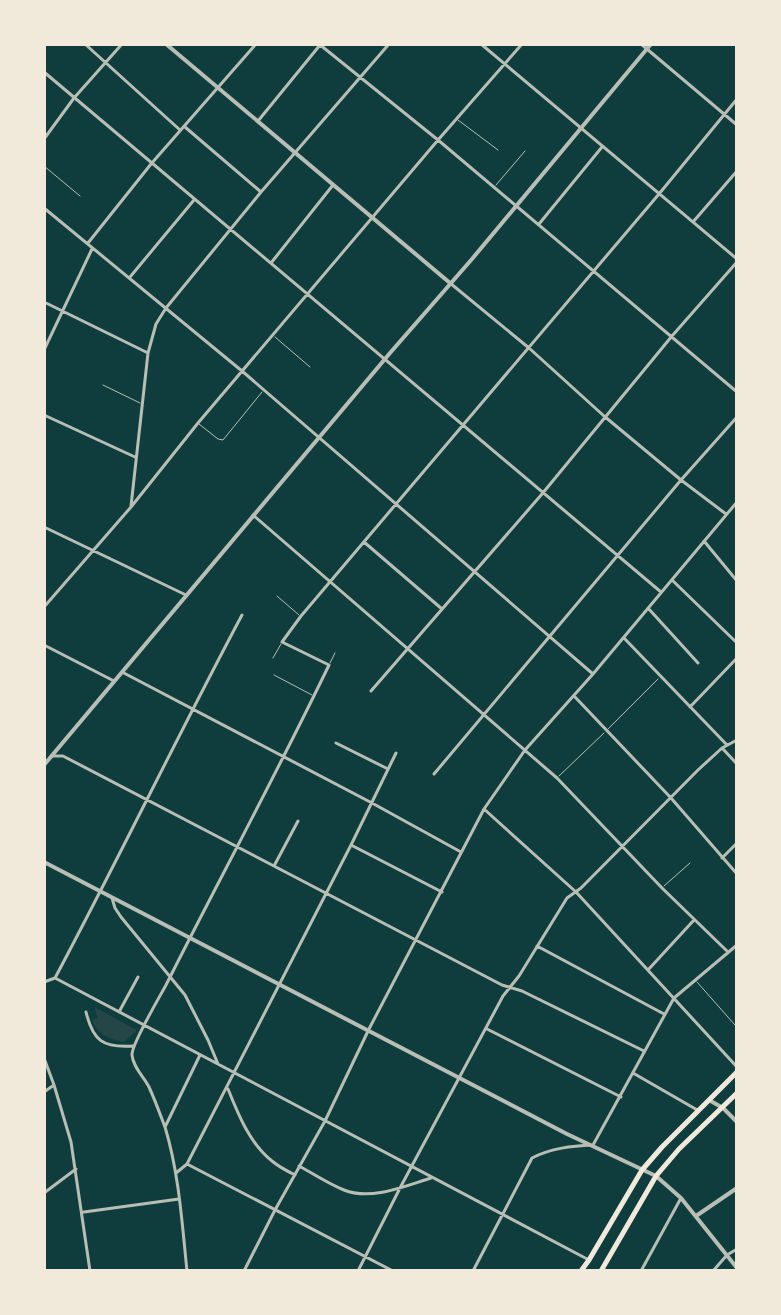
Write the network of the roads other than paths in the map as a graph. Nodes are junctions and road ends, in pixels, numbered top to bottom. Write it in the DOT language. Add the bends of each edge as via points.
graph roads {
  1 [pos="85,44"];
  2 [pos="122,44"];
  3 [pos="166,44"];
  4 [pos="256,44"];
  5 [pos="319,44"];
  6 [pos="389,44"];
  7 [pos="481,44"];
  8 [pos="522,44"];
  9 [pos="641,44"];
  10 [pos="649,46"];
  11 [pos="107,63"];
  12 [pos="505,64"];
  13 [pos="44,72"];
  14 [pos="361,77"];
  15 [pos="218,88"];
  16 [pos="74,98"];
  17 [pos="737,99"];
  18 [pos="724,114"];
  19 [pos="456,119"];
  20 [pos="258,121"];
  21 [pos="737,125"];
  22 [pos="183,128"];
  23 [pos="580,128"];
  24 [pos="44,139"];
  25 [pos="438,140"];
  26 [pos="603,147"];
  27 [pos="498,150"];
  28 [pos="525,151"];
  29 [pos="295,153"];
  30 [pos="151,164"];
  31 [pos="44,166"];
  32 [pos="737,171"];
  33 [pos="333,185"];
  34 [pos="494,187"];
  35 [pos="261,192"];
  36 [pos="659,194"];
  37 [pos="80,196"];
  38 [pos="194,200"];
  39 [pos="516,205"];
  40 [pos="44,208"];
  41 [pos="372,217"];
  42 [pos="693,222"];
  43 [pos="539,224"];
  44 [pos="230,229"];
  45 [pos="88,244"];
  46 [pos="93,248"];
  47 [pos="737,260"];
  48 [pos="270,264"];
  49 [pos="593,271"];
  50 [pos="130,277"];
  51 [pos="450,283"];
  52 [pos="307,295"];
  53 [pos="44,302"];
  54 [pos="166,308"];
  55 [pos="62,312"];
  56 [pos="273,335"];
  57 [pos="672,336"];
  58 [pos="529,348"];
  59 [pos="44,350"];
  60 [pos="148,353"];
  61 [pos="384,360"];
  62 [pos="310,367"];
  63 [pos="242,371"];
  64 [pos="103,385"];
  65 [pos="263,390"];
  66 [pos="737,392"];
  67 [pos="143,405"];
  68 [pos="44,415"];
  69 [pos="604,416"];
  70 [pos="737,417"];
  71 [pos="198,423"];
  72 [pos="463,426"];
  73 [pos="319,438"];
  74 [pos="136,457"];
  75 [pos="681,480"];
  76 [pos="542,494"];
  77 [pos="737,502"];
  78 [pos="395,505"];
  79 [pos="131,507"];
  80 [pos="726,514"];
  81 [pos="253,515"];
  82 [pos="44,527"];
  83 [pos="704,541"];
  84 [pos="364,542"];
  85 [pos="93,549"];
  86 [pos="618,557"];
  87 [pos="475,572"];
  88 [pos="672,580"];
  89 [pos="737,581"];
  90 [pos="330,582"];
  91 [pos="661,592"];
  92 [pos="186,595"];
  93 [pos="277,596"];
  94 [pos="44,607"];
  95 [pos="648,608"];
  96 [pos="442,609"];
  97 [pos="242,615"];
  98 [pos="301,616"];
  99 [pos="549,637"];
  100 [pos="623,637"];
  101 [pos="282,642"];
  102 [pos="737,643"];
  103 [pos="44,645"];
  104 [pos="408,648"];
  105 [pos="335,653"];
  106 [pos="273,658"];
  107 [pos="737,658"];
  108 [pos="698,663"];
  109 [pos="329,665"];
  110 [pos="122,672"];
  111 [pos="593,674"];
  112 [pos="274,675"];
  113 [pos="661,676"];
  114 [pos="114,681"];
  115 [pos="371,691"];
  116 [pos="574,695"];
  117 [pos="314,696"];
  118 [pos="690,707"];
  119 [pos="192,709"];
  120 [pos="484,714"];
  121 [pos="606,731"];
  122 [pos="737,740"];
  123 [pos="336,743"];
  124 [pos="727,745"];
  125 [pos="722,748"];
  126 [pos="525,750"];
  127 [pos="44,753"];
  128 [pos="396,753"];
  129 [pos="51,756"];
  130 [pos="283,757"];
  131 [pos="737,764"];
  132 [pos="44,765"];
  133 [pos="388,769"];
  134 [pos="434,774"];
  135 [pos="557,778"];
  136 [pos="671,798"];
  137 [pos="147,800"];
  138 [pos="372,803"];
  139 [pos="484,809"];
  140 [pos="298,821"];
  141 [pos="737,843"];
  142 [pos="351,845"];
  143 [pos="622,845"];
  144 [pos="236,847"];
  145 [pos="462,853"];
  146 [pos="722,858"];
  147 [pos="44,862"];
  148 [pos="690,863"];
  149 [pos="274,866"];
  150 [pos="737,874"];
  151 [pos="662,888"];
  152 [pos="101,891"];
  153 [pos="442,892"];
  154 [pos="576,892"];
  155 [pos="325,894"];
  156 [pos="112,898"];
  157 [pos="694,919"];
  158 [pos="189,937"];
  159 [pos="417,939"];
  160 [pos="737,945"];
  161 [pos="537,946"];
  162 [pos="728,952"];
  163 [pos="648,970"];
  164 [pos="138,977"];
  165 [pos="170,977"];
  166 [pos="55,978"];
  167 [pos="695,981"];
  168 [pos="44,982"];
  169 [pos="278,984"];
  170 [pos="510,986"];
  171 [pos="674,998"];
  172 [pos="86,1012"];
  173 [pos="119,1012"];
  174 [pos="664,1014"];
  175 [pos="735,1025"];
  176 [pos="145,1026"];
  177 [pos="369,1029"];
  178 [pos="487,1029"];
  179 [pos="133,1046"];
  180 [pos="644,1051"];
  181 [pos="200,1055"];
  182 [pos="44,1058"];
  183 [pos="218,1064"];
  184 [pos="737,1070"];
  185 [pos="234,1073"];
  186 [pos="633,1073"];
  187 [pos="461,1077"];
  188 [pos="54,1085"];
  189 [pos="227,1088"];
  190 [pos="44,1092"];
  191 [pos="737,1093"];
  192 [pos="621,1097"];
  193 [pos="709,1100"];
  194 [pos="723,1108"];
  195 [pos="699,1111"];
  196 [pos="325,1121"];
  197 [pos="737,1122"];
  198 [pos="165,1127"];
  199 [pos="593,1145"];
  200 [pos="187,1164"];
  201 [pos="299,1166"];
  202 [pos="412,1167"];
  203 [pos="76,1169"];
  204 [pos="642,1170"];
  205 [pos="176,1173"];
  206 [pos="295,1175"];
  207 [pos="656,1176"];
  208 [pos="432,1177"];
  209 [pos="400,1188"];
  210 [pos="737,1188"];
  211 [pos="44,1193"];
  212 [pos="681,1198"];
  213 [pos="179,1199"];
  214 [pos="275,1210"];
  215 [pos="82,1212"];
  216 [pos="501,1214"];
  217 [pos="696,1216"];
  218 [pos="737,1249"];
  219 [pos="727,1255"];
  220 [pos="366,1257"];
  221 [pos="589,1260"];
  222 [pos="737,1268"];
  223 [pos="90,1271"];
  224 [pos="187,1271"];
  225 [pos="244,1271"];
  226 [pos="358,1271"];
  227 [pos="393,1271"];
  228 [pos="473,1271"];
  229 [pos="581,1271"];
  230 [pos="601,1271"];
  231 [pos="641,1271"];
  232 [pos="713,1271"];
  1 -- 11 [label="street"];
  2 -- 11 [label="street"];
  3 -- 15 [label="street"];
  4 -- 15 [label="street"];
  5 -- 14 [label="street"];
  5 -- 20 [label="street"];
  6 -- 14 [label="street"];
  7 -- 12 [label="street"];
  8 -- 12 [label="street"];
  9 -- 10 [label="street"];
  10 -- 18 [label="street"];
  10 -- 23 [label="street"];
  11 -- 16 [label="street"];
  11 -- 22 [label="street"];
  12 -- 19 [label="street"];
  12 -- 23 [label="street"];
  13 -- 16 [label="street"];
  14 -- 25 [label="street"];
  14 -- 29 [label="street"];
  15 -- 20 [label="street"];
  15 -- 22 [label="street"];
  16 -- 24 [label="street"];
  16 -- 30 [label="street"];
  17 -- 18 [label="street"];
  18 -- 21 [label="street"];
  18 -- 36 [label="street"];
  19 -- 25 [label="street"];
  19 -- 27 [label="lane"];
  20 -- 29 [label="street"];
  22 -- 30 [label="street"];
  22 -- 35 [label="street"];
  23 -- 26 [label="street"];
  23 -- 39 [label="street"];
  25 -- 34 [label="street"];
  25 -- 41 [label="street"];
  26 -- 36 [label="street"];
  26 -- 43 [label="street"];
  28 -- 34 [label="lane"];
  29 -- 33 [label="street"];
  29 -- 35 [label="street"];
  30 -- 38 [label="street"];
  30 -- 45 [label="street"];
  31 -- 37 [label="lane"];
  32 -- 42 [label="street"];
  33 -- 41 [label="street"];
  33 -- 48 [label="street"];
  34 -- 39 [label="street"];
  35 -- 44 [label="street"];
  36 -- 42 [label="street"];
  36 -- 49 [label="street"];
  38 -- 44 [label="street"];
  38 -- 50 [label="street"];
  39 -- 43 [label="street"];
  39 -- 51 [label="street"];
  40 -- 45 [label="street"];
  41 -- 51 [label="street"];
  41 -- 52 [label="street"];
  42 -- 47 [label="street"];
  43 -- 49 [label="street"];
  44 -- 48 [label="street"];
  44 -- 54 [label="street"];
  45 -- 46 [label="street"];
  46 -- 50 [label="street"];
  46 -- 55 [label="street"];
  47 -- 57 [label="street"];
  48 -- 52 [label="street"];
  49 -- 57 [label="street"];
  49 -- 58 [label="street"];
  50 -- 54 [label="street"];
  51 -- 58 [label="street"];
  51 -- 61 [label="street"];
  52 -- 56 [label="street"];
  52 -- 61 [label="street"];
  53 -- 55 [label="street"];
  54 -- 60 [label="street"];
  54 -- 63 [label="street"];
  55 -- 59 [label="street"];
  55 -- 60 [label="street"];
  56 -- 62 [label="lane"];
  56 -- 63 [label="street"];
  57 -- 66 [label="street"];
  57 -- 69 [label="street"];
  58 -- 69 [label="street"];
  58 -- 72 [label="street"];
  60 -- 67 [label="street"];
  61 -- 72 [label="street"];
  61 -- 73 [label="street"];
  63 -- 65 [label="street"];
  63 -- 71 [label="street"];
  64 -- 67 [label="lane"];
  65 -- 71 [label="lane" via="223,440"];
  65 -- 73 [label="street"];
  67 -- 74 [label="street"];
  68 -- 74 [label="street"];
  69 -- 75 [label="street"];
  69 -- 76 [label="street"];
  70 -- 75 [label="street"];
  71 -- 79 [label="street"];
  72 -- 76 [label="street"];
  72 -- 78 [label="street"];
  73 -- 78 [label="street"];
  73 -- 81 [label="street"];
  74 -- 79 [label="street"];
  75 -- 80 [label="street"];
  75 -- 86 [label="street"];
  76 -- 86 [label="street"];
  76 -- 87 [label="street"];
  77 -- 80 [label="street"];
  78 -- 84 [label="street"];
  78 -- 87 [label="street"];
  79 -- 85 [label="street"];
  80 -- 83 [label="street"];
  81 -- 90 [label="street"];
  81 -- 92 [label="street"];
  82 -- 85 [label="street"];
  83 -- 88 [label="street"];
  83 -- 89 [label="street"];
  84 -- 90 [label="street"];
  84 -- 96 [label="street"];
  85 -- 92 [label="street"];
  85 -- 94 [label="street"];
  86 -- 91 [label="street"];
  86 -- 99 [label="street"];
  87 -- 96 [label="street"];
  87 -- 99 [label="street"];
  88 -- 91 [label="street"];
  88 -- 102 [label="street"];
  90 -- 98 [label="street"];
  90 -- 104 [label="street"];
  91 -- 95 [label="street"];
  92 -- 110 [label="street"];
  93 -- 98 [label="lane"];
  95 -- 100 [label="street"];
  95 -- 108 [label="street"];
  96 -- 104 [label="street"];
  97 -- 119 [label="street"];
  98 -- 101 [label="street"];
  99 -- 111 [label="street"];
  99 -- 120 [label="street"];
  100 -- 111 [label="street"];
  100 -- 113 [label="street"];
  101 -- 106 [label="lane"];
  101 -- 109 [label="street"];
  103 -- 114 [label="street"];
  104 -- 115 [label="street"];
  104 -- 120 [label="street"];
  105 -- 109 [label="lane"];
  107 -- 118 [label="street"];
  109 -- 117 [label="street"];
  110 -- 114 [label="street"];
  110 -- 119 [label="street"];
  111 -- 116 [label="street"];
  112 -- 117 [label="lane"];
  113 -- 118 [label="street"];
  113 -- 121 [label="lane"];
  114 -- 129 [label="street"];
  116 -- 121 [label="street"];
  116 -- 126 [label="street"];
  117 -- 130 [label="street"];
  118 -- 124 [label="street"];
  119 -- 130 [label="street"];
  119 -- 137 [label="street"];
  120 -- 126 [label="street"];
  120 -- 134 [label="street"];
  121 -- 135 [label="lane"];
  121 -- 136 [label="street"];
  122 -- 124 [label="street"];
  123 -- 133 [label="street"];
  124 -- 125 [label="street"];
  125 -- 131 [label="street"];
  125 -- 136 [label="street"];
  126 -- 135 [label="street"];
  126 -- 139 [label="street"];
  127 -- 129 [label="street"];
  128 -- 133 [label="street"];
  129 -- 132 [label="street"];
  129 -- 137 [label="street" via="63,756"];
  130 -- 138 [label="street"];
  130 -- 144 [label="street"];
  133 -- 138 [label="street"];
  135 -- 143 [label="street"];
  136 -- 143 [label="street"];
  136 -- 146 [label="street"];
  137 -- 144 [label="street"];
  137 -- 152 [label="street"];
  138 -- 142 [label="street"];
  138 -- 145 [label="street"];
  139 -- 145 [label="street"];
  139 -- 154 [label="street"];
  140 -- 149 [label="street"];
  141 -- 146 [label="street"];
  142 -- 153 [label="street"];
  142 -- 155 [label="street"];
  143 -- 151 [label="street"];
  143 -- 154 [label="street"];
  144 -- 149 [label="street"];
  144 -- 158 [label="street"];
  145 -- 153 [label="street"];
  146 -- 150 [label="street"];
  147 -- 152 [label="street"];
  148 -- 151 [label="lane"];
  149 -- 155 [label="street"];
  151 -- 157 [label="street"];
  152 -- 156 [label="street"];
  152 -- 166 [label="street"];
  153 -- 159 [label="street"];
  154 -- 161 [label="street"];
  154 -- 163 [label="street"];
  155 -- 159 [label="street"];
  155 -- 169 [label="street"];
  156 -- 158 [label="street"];
  156 -- 165 [label="street"];
  157 -- 162 [label="street"];
  157 -- 163 [label="street"];
  158 -- 165 [label="street"];
  158 -- 169 [label="street"];
  159 -- 170 [label="street"];
  159 -- 177 [label="street"];
  160 -- 162 [label="street"];
  161 -- 170 [label="street"];
  161 -- 174 [label="street"];
  162 -- 167 [label="street"];
  163 -- 171 [label="street"];
  164 -- 173 [label="street"];
  165 -- 176 [label="street"];
  165 -- 183 [label="street" via="194,1010"];
  166 -- 168 [label="street"];
  166 -- 173 [label="street"];
  167 -- 171 [label="street"];
  167 -- 175 [label="lane"];
  169 -- 177 [label="street"];
  169 -- 185 [label="street"];
  170 -- 178 [label="street"];
  170 -- 180 [label="street"];
  171 -- 174 [label="street"];
  171 -- 184 [label="street"];
  172 -- 179 [label="street" via="99,1039 112,1046"];
  173 -- 176 [label="street"];
  174 -- 180 [label="street"];
  176 -- 179 [label="street"];
  176 -- 181 [label="street"];
  177 -- 187 [label="street"];
  177 -- 196 [label="street"];
  178 -- 187 [label="street"];
  178 -- 192 [label="street"];
  179 -- 198 [label="street" via="132,1058"];
  180 -- 186 [label="street"];
  181 -- 183 [label="street"];
  181 -- 198 [label="street"];
  182 -- 188 [label="street"];
  183 -- 185 [label="street"];
  184 -- 193 [label="main road"];
  185 -- 189 [label="street"];
  185 -- 196 [label="street"];
  186 -- 192 [label="street"];
  186 -- 195 [label="street"];
  187 -- 199 [label="street"];
  187 -- 202 [label="street"];
  188 -- 190 [label="street"];
  188 -- 203 [label="street"];
  189 -- 200 [label="street"];
  189 -- 206 [label="street" via="260,1148"];
  191 -- 194 [label="main road"];
  192 -- 199 [label="street"];
  193 -- 194 [label="street"];
  193 -- 195 [label="main road"];
  194 -- 197 [label="street"];
  194 -- 207 [label="main road"];
  195 -- 204 [label="main road"];
  196 -- 201 [label="street"];
  196 -- 202 [label="street"];
  198 -- 205 [label="street"];
  199 -- 204 [label="street"];
  199 -- 216 [label="street" via="532,1158"];
  200 -- 205 [label="street"];
  200 -- 214 [label="street"];
  201 -- 206 [label="street"];
  201 -- 209 [label="street" via="355,1193"];
  202 -- 208 [label="street"];
  202 -- 209 [label="street"];
  203 -- 211 [label="street"];
  203 -- 215 [label="street"];
  204 -- 207 [label="street"];
  204 -- 221 [label="main road"];
  205 -- 213 [label="street"];
  206 -- 214 [label="street"];
  207 -- 212 [label="street"];
  207 -- 230 [label="main road"];
  208 -- 209 [label="street"];
  208 -- 216 [label="street"];
  209 -- 220 [label="street"];
  210 -- 217 [label="street"];
  212 -- 217 [label="street"];
  212 -- 231 [label="street"];
  213 -- 215 [label="street"];
  213 -- 224 [label="street"];
  214 -- 220 [label="street"];
  214 -- 225 [label="street"];
  215 -- 223 [label="street"];
  216 -- 221 [label="street"];
  216 -- 228 [label="street"];
  217 -- 219 [label="street"];
  218 -- 219 [label="street"];
  219 -- 222 [label="street"];
  219 -- 232 [label="street"];
  220 -- 226 [label="street"];
  220 -- 227 [label="street"];
  221 -- 229 [label="main road"];
}
